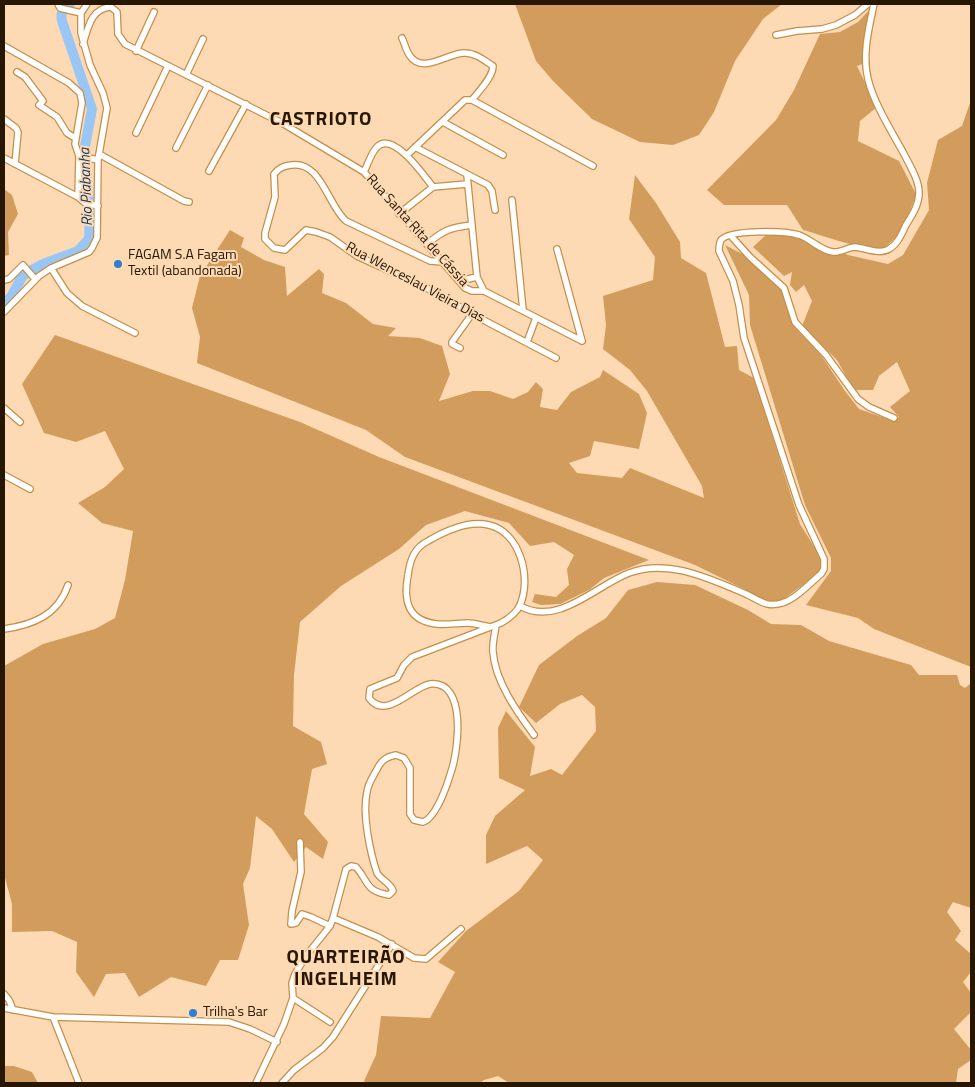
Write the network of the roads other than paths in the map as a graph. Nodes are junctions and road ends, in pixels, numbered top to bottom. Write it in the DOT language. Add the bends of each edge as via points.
graph roads {
  1 [pos="87,4"];
  2 [pos="868,4"];
  3 [pos="874,4"];
  4 [pos="59,6"];
  5 [pos="154,12"];
  6 [pos="81,13"];
  7 [pos="776,35"];
  8 [pos="402,38"];
  9 [pos="203,39"];
  10 [pos="83,44"];
  11 [pos="4,46"];
  12 [pos="136,50"];
  13 [pos="168,66"];
  14 [pos="16,72"];
  15 [pos="186,75"];
  16 [pos="208,85"];
  17 [pos="472,100"];
  18 [pos="246,104"];
  19 [pos="4,120"];
  20 [pos="443,122"];
  21 [pos="136,132"];
  22 [pos="75,138"];
  23 [pos="176,148"];
  24 [pos="415,148"];
  25 [pos="407,155"];
  26 [pos="502,155"];
  27 [pos="81,156"];
  28 [pos="4,158"];
  29 [pos="97,158"];
  30 [pos="15,164"];
  31 [pos="593,166"];
  32 [pos="208,171"];
  33 [pos="364,172"];
  34 [pos="467,175"];
  35 [pos="467,184"];
  36 [pos="434,187"];
  37 [pos="78,197"];
  38 [pos="512,200"];
  39 [pos="188,202"];
  40 [pos="95,206"];
  41 [pos="495,210"];
  42 [pos="399,214"];
  43 [pos="472,225"];
  44 [pos="730,236"];
  45 [pos="427,244"];
  46 [pos="557,249"];
  47 [pos="442,262"];
  48 [pos="52,268"];
  49 [pos="34,276"];
  50 [pos="477,277"];
  51 [pos="4,280"];
  52 [pos="459,281"];
  53 [pos="484,291"];
  54 [pos="523,310"];
  55 [pos="4,312"];
  56 [pos="472,314"];
  57 [pos="536,318"];
  58 [pos="135,334"];
  59 [pos="527,342"];
  60 [pos="460,348"];
  61 [pos="556,358"];
  62 [pos="4,408"];
  63 [pos="894,418"];
  64 [pos="20,422"];
  65 [pos="4,474"];
  66 [pos="30,488"];
  67 [pos="68,585"];
  68 [pos="520,606"];
  69 [pos="493,626"];
  70 [pos="4,629"];
  71 [pos="534,734"];
  72 [pos="300,842"];
  73 [pos="333,918"];
  74 [pos="330,926"];
  75 [pos="460,929"];
  76 [pos="392,944"];
  77 [pos="4,994"];
  78 [pos="293,998"];
  79 [pos="4,1008"];
  80 [pos="13,1010"];
  81 [pos="53,1017"];
  82 [pos="330,1022"];
  83 [pos="277,1042"];
  84 [pos="79,1083"];
  85 [pos="256,1083"];
  86 [pos="282,1083"];
  1 -- 6 [label="street"];
  2 -- 7 [label="street" via="836,25"];
  3 -- 44 [label="street" via="868,33 868,80 919,191 915,210 896,244 880,252 854,247 834,252 792,234 755,232"];
  4 -- 6 [label="street"];
  5 -- 12 [label="street"];
  6 -- 10 [label="street"];
  8 -- 17 [label="street" via="410,57 423,64 466,53 493,66 494,70"];
  9 -- 15 [label="street"];
  10 -- 12 [label="street, Rua Santa Rita de Cássia" via="95,14 102,8 111,7 117,12 119,38"];
  10 -- 29 [label="street" via="106,108"];
  11 -- 22 [label="street" via="69,83 80,93 82,103"];
  12 -- 13 [label="street, Rua Santa Rita de Cássia"];
  13 -- 15 [label="street, Rua Santa Rita de Cássia"];
  13 -- 21 [label="street"];
  14 -- 22 [label="street" via="25,77 43,100 39,105 57,117 67,133"];
  15 -- 16 [label="street, Rua Santa Rita de Cássia"];
  16 -- 18 [label="street, Rua Santa Rita de Cássia"];
  16 -- 23 [label="street"];
  17 -- 20 [label="street" via="465,100"];
  17 -- 31 [label="street"];
  18 -- 32 [label="street"];
  18 -- 33 [label="street, Rua Santa Rita de Cássia"];
  19 -- 30 [label="street" via="18,132"];
  20 -- 24 [label="street"];
  20 -- 26 [label="street"];
  22 -- 27 [label="street" via="76,150"];
  24 -- 25 [label="street"];
  24 -- 34 [label="street"];
  25 -- 33 [label="street" via="394,145 382,144 376,148"];
  25 -- 36 [label="street"];
  27 -- 29 [label="street"];
  27 -- 37 [label="street"];
  28 -- 30 [label="street"];
  29 -- 39 [label="street"];
  29 -- 40 [label="street"];
  30 -- 37 [label="street"];
  33 -- 42 [label="street, Rua Santa Rita de Cássia"];
  34 -- 35 [label="street"];
  34 -- 41 [label="street" via="491,188"];
  35 -- 36 [label="street"];
  35 -- 43 [label="street"];
  36 -- 42 [label="street"];
  37 -- 40 [label="street"];
  38 -- 54 [label="street"];
  40 -- 48 [label="street" via="98,234 92,248 86,254"];
  42 -- 45 [label="street, Rua Santa Rita de Cássia"];
  43 -- 45 [label="street" via="452,227"];
  43 -- 50 [label="street"];
  44 -- 63 [label="street" via="780,284 795,322 826,355 858,399"];
  44 -- 68 [label="street" via="722,239 719,251 733,281 744,338 799,505 824,559 824,569 784,603 770,605 695,574 663,568 629,573 557,609 542,611"];
  45 -- 47 [label="street, Rua Santa Rita de Cássia"];
  46 -- 57 [label="street, Rua Santa Rita de Cássia" via="582,341"];
  47 -- 52 [label="street, Rua Santa Rita de Cássia"];
  47 -- 56 [label="street, Rua Wenceslau Vieira Dias" via="430,261 346,221 309,168 301,164 289,165 274,174 276,198 265,239 274,248 285,250 306,230 316,232"];
  48 -- 49 [label="street"];
  48 -- 58 [label="street" via="67,293 82,306"];
  49 -- 51 [label="street" via="22,266"];
  49 -- 55 [label="street"];
  50 -- 52 [label="street"];
  50 -- 53 [label="street"];
  52 -- 53 [label="street, Rua Santa Rita de Cássia" via="472,291"];
  53 -- 54 [label="street, Rua Santa Rita de Cássia"];
  54 -- 57 [label="street, Rua Santa Rita de Cássia"];
  56 -- 59 [label="street, Rua Wenceslau Vieira Dias"];
  56 -- 60 [label="street" via="452,343"];
  57 -- 59 [label="street"];
  59 -- 61 [label="street, Rua Wenceslau Vieira Dias"];
  62 -- 64 [label="street"];
  65 -- 66 [label="street"];
  67 -- 70 [label="street" via="58,606 44,616 30,624"];
  68 -- 69 [label="street" via="507,619"];
  68 -- 69 [label="street" via="523,564 513,543 498,529 488,525 464,526 446,531 416,549 410,562 406,595 410,610 422,621"];
  69 -- 71 [label="street" via="496,664 513,707"];
  69 -- 73 [label="street" via="420,653 404,665 397,678 370,690 372,702 383,706 398,702 428,684 446,688 458,713 457,754 435,810 423,822 414,820 410,814 410,768 407,762 396,755 381,762 369,783 366,814 377,874 393,891 388,895 375,891 365,883 356,866 348,867"];
  72 -- 74 [label="street" via="301,872 291,924 296,923 302,914"];
  73 -- 74 [label="street"];
  73 -- 76 [label="street"];
  74 -- 78 [label="street" via="301,964 292,983"];
  75 -- 76 [label="street" via="426,959 414,958"];
  76 -- 86 [label="street" via="333,1037"];
  77 -- 80 [label="street"];
  78 -- 82 [label="street"];
  78 -- 83 [label="street"];
  79 -- 80 [label="street"];
  80 -- 81 [label="street"];
  81 -- 83 [label="street" via="229,1022"];
  81 -- 84 [label="street"];
  83 -- 85 [label="street"];
}
